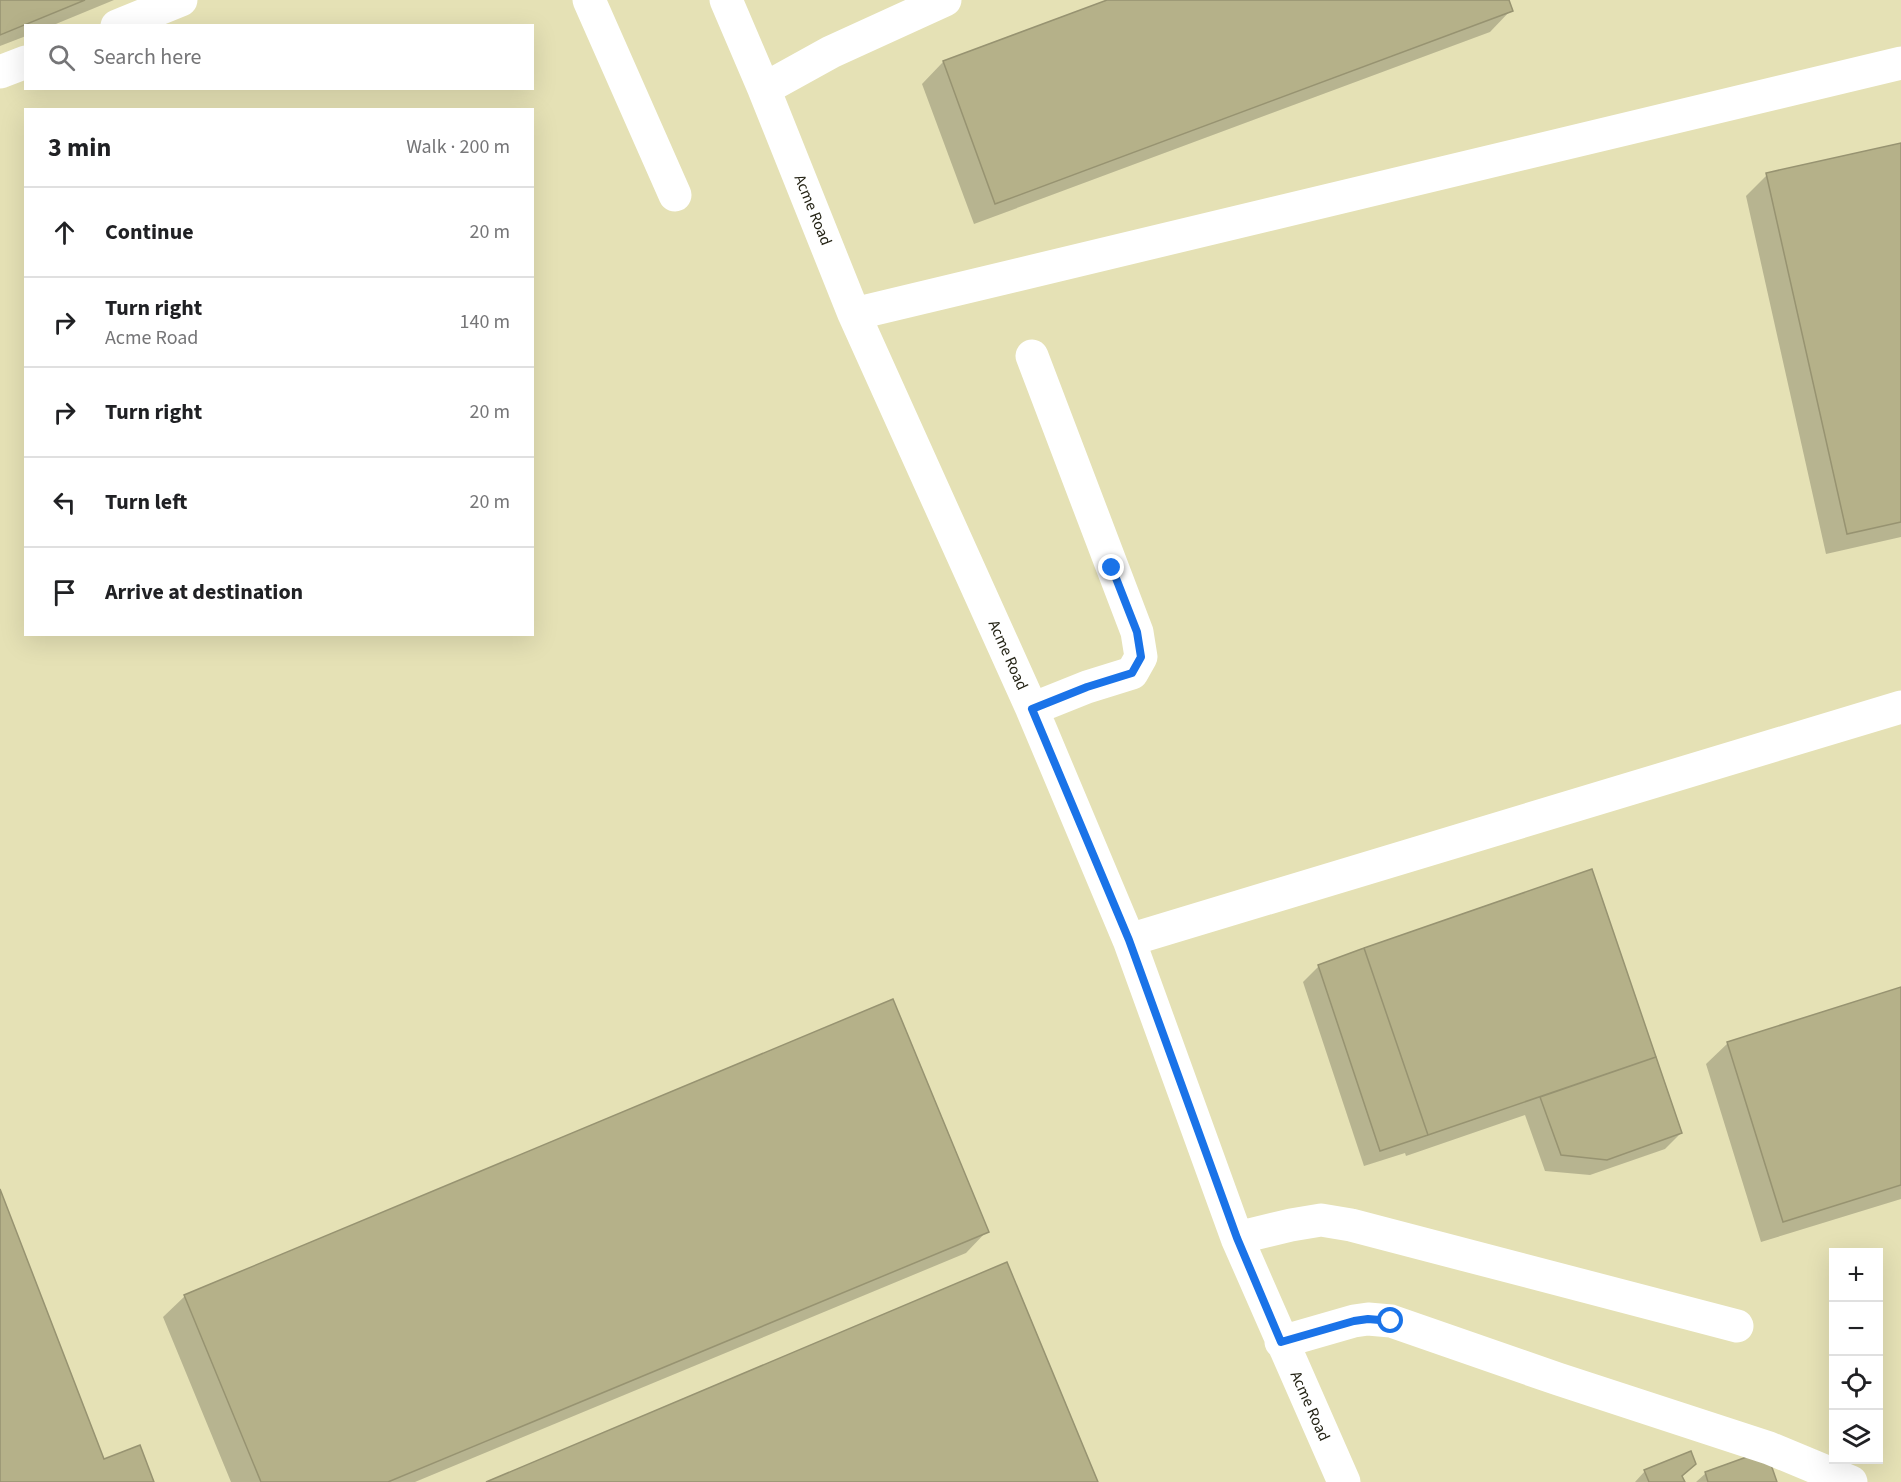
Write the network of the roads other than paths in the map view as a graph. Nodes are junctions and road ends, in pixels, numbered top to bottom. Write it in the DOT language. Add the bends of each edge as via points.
graph roads {
  1 [pos="181,0"];
  2 [pos="589,0"];
  3 [pos="726,0"];
  4 [pos="945,0"];
  5 [pos="122,24"];
  6 [pos="24,63"];
  7 [pos="1901,63"];
  8 [pos="0,72"];
  9 [pos="764,89"];
  10 [pos="675,195"];
  11 [pos="854,314"];
  12 [pos="1032,356"];
  13 [pos="1901,707"];
  14 [pos="1032,709"];
  15 [pos="1129,940"];
  16 [pos="1237,1238"];
  17 [pos="1737,1326"];
  18 [pos="1281,1342"];
  19 [pos="1344,1482"];
  20 [pos="1851,1482"];
  1 -- 5 [label="street"];
  2 -- 10 [label="street"];
  3 -- 9 [label="street, Acme Road"];
  4 -- 9 [label="street" via="831,52"];
  6 -- 8 [label="street"];
  7 -- 11 [label="street"];
  9 -- 11 [label="street, Acme Road"];
  11 -- 14 [label="street, Acme Road"];
  12 -- 14 [label="street" via="1137,632 1141,657 1132,673"];
  13 -- 15 [label="street"];
  14 -- 15 [label="street, Acme Road"];
  15 -- 16 [label="street, Acme Road"];
  16 -- 17 [label="street" via="1321,1220 1351,1225"];
  16 -- 18 [label="street, Acme Road"];
  18 -- 19 [label="street, Acme Road"];
  18 -- 20 [label="street" via="1354,1321 1391,1321 1769,1448"];
}
